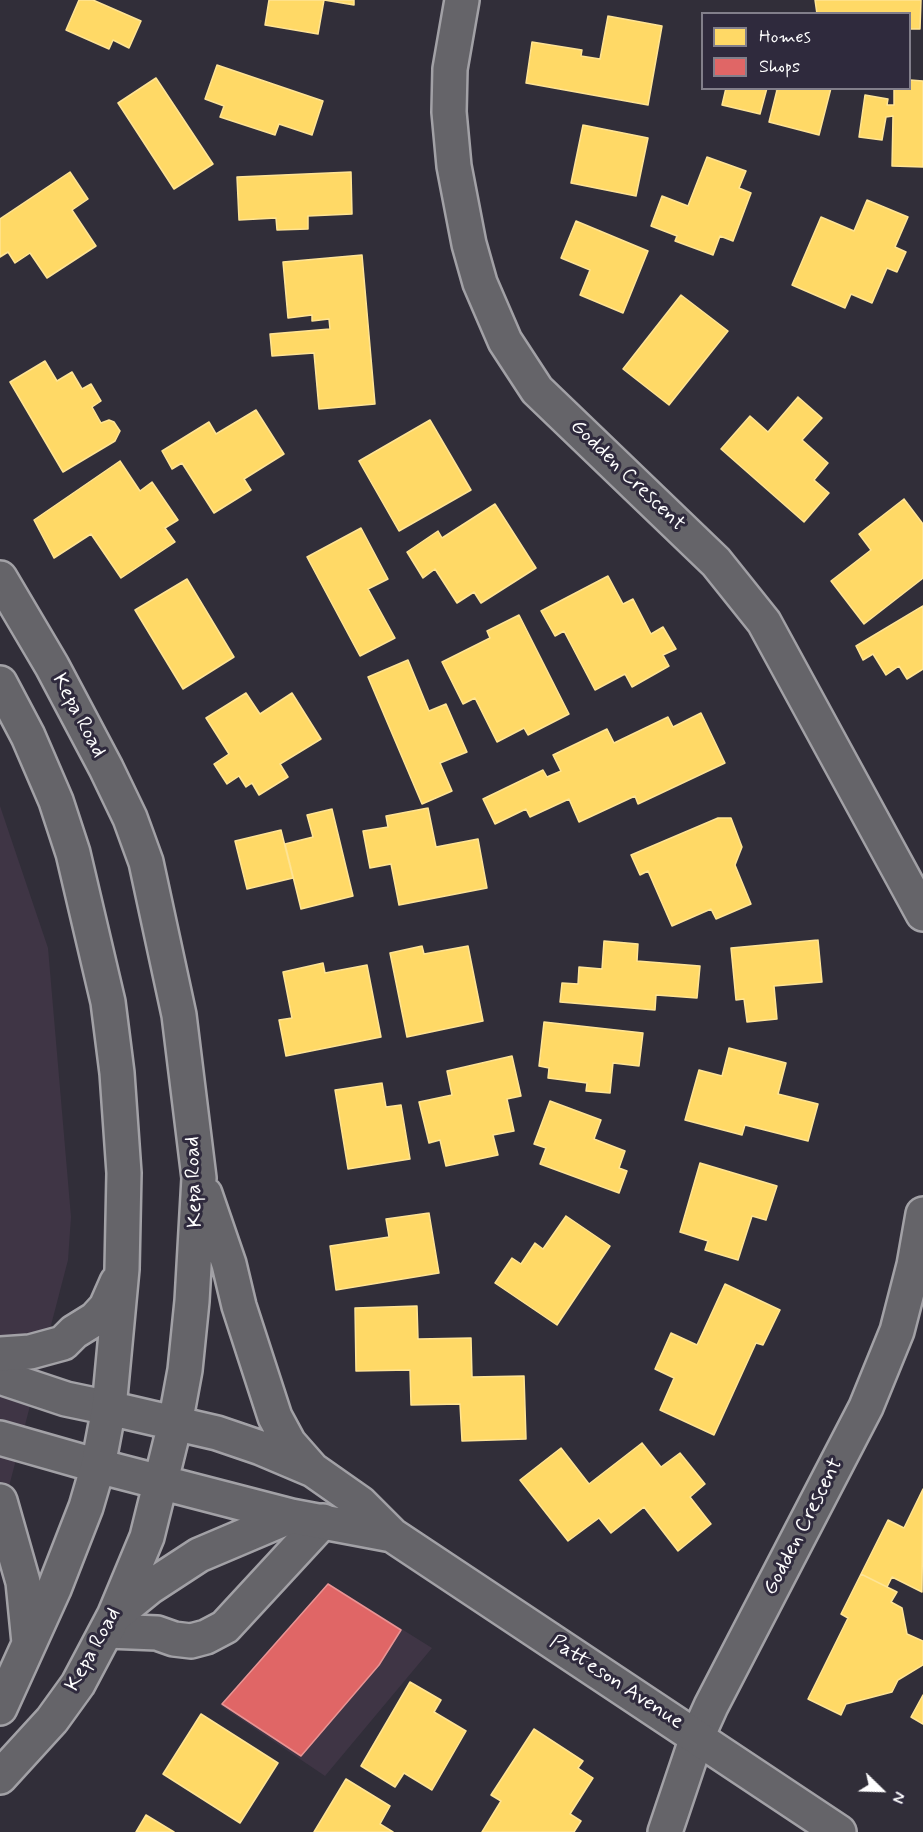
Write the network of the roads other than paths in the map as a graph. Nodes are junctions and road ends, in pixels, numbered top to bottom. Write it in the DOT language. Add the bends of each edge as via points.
graph roads {
  1 [pos="462,0"];
  2 [pos="0,578"];
  3 [pos="0,683"];
  4 [pos="923,914"];
  5 [pos="199,1178"];
  6 [pos="923,1214"];
  7 [pos="123,1269"];
  8 [pos="0,1354"];
  9 [pos="0,1377"];
  10 [pos="109,1408"];
  11 [pos="175,1424"];
  12 [pos="0,1438"];
  13 [pos="98,1466"];
  14 [pos="313,1470"];
  15 [pos="160,1482"];
  16 [pos="0,1501"];
  17 [pos="291,1516"];
  18 [pos="323,1521"];
  19 [pos="392,1535"];
  20 [pos="111,1624"];
  21 [pos="29,1647"];
  22 [pos="0,1708"];
  23 [pos="697,1737"];
  24 [pos="0,1777"];
  25 [pos="665,1832"];
  26 [pos="839,1832"];
  1 -- 4 [label="main road, Godden Crescent" via="450,69 454,165 471,253 505,341 537,390 716,562 764,622"];
  2 -- 5 [label="main road, Kepa Road" via="106,768 146,862 179,1015"];
  3 -- 7 [label="main road" via="28,736 73,853 108,1002 123,1131"];
  5 -- 11 [label="main road, Kepa Road" via="192,1301"];
  5 -- 14 [label="main road" via="230,1264 274,1417 289,1443"];
  6 -- 23 [label="main road, Godden Crescent" via="897,1331 866,1407"];
  7 -- 8 [label="main road" via="106,1307 63,1343 30,1352"];
  7 -- 10 [label="main road"];
  9 -- 10 [label="main road, Patteson Avenue" via="66,1399"];
  10 -- 11 [label="main road, Patteson Avenue"];
  10 -- 13 [label="main road"];
  11 -- 14 [label="main road, Patteson Avenue" via="217,1433"];
  11 -- 15 [label="main road, Kepa Road"];
  12 -- 13 [label="main road, Patteson Avenue"];
  13 -- 15 [label="main road, Patteson Avenue"];
  13 -- 21 [label="main road" via="86,1508"];
  14 -- 19 [label="main road, Patteson Avenue" via="360,1503"];
  15 -- 17 [label="main road, Patteson Avenue"];
  15 -- 20 [label="main road, Kepa Road" via="147,1537"];
  16 -- 21 [label="main road" via="23,1582"];
  17 -- 18 [label="main road, Patteson Avenue"];
  17 -- 20 [label="main road" via="199,1556 150,1587"];
  18 -- 19 [label="main road, Patteson Avenue"];
  18 -- 20 [label="main road" via="225,1628 191,1641"];
  19 -- 23 [label="main road, Patteson Avenue"];
  20 -- 24 [label="main road, Kepa Road" via="78,1684"];
  21 -- 22 [label="main road"];
  23 -- 25 [label="main road, Godden Crescent"];
  23 -- 26 [label="main road, Patteson Avenue"];
}
